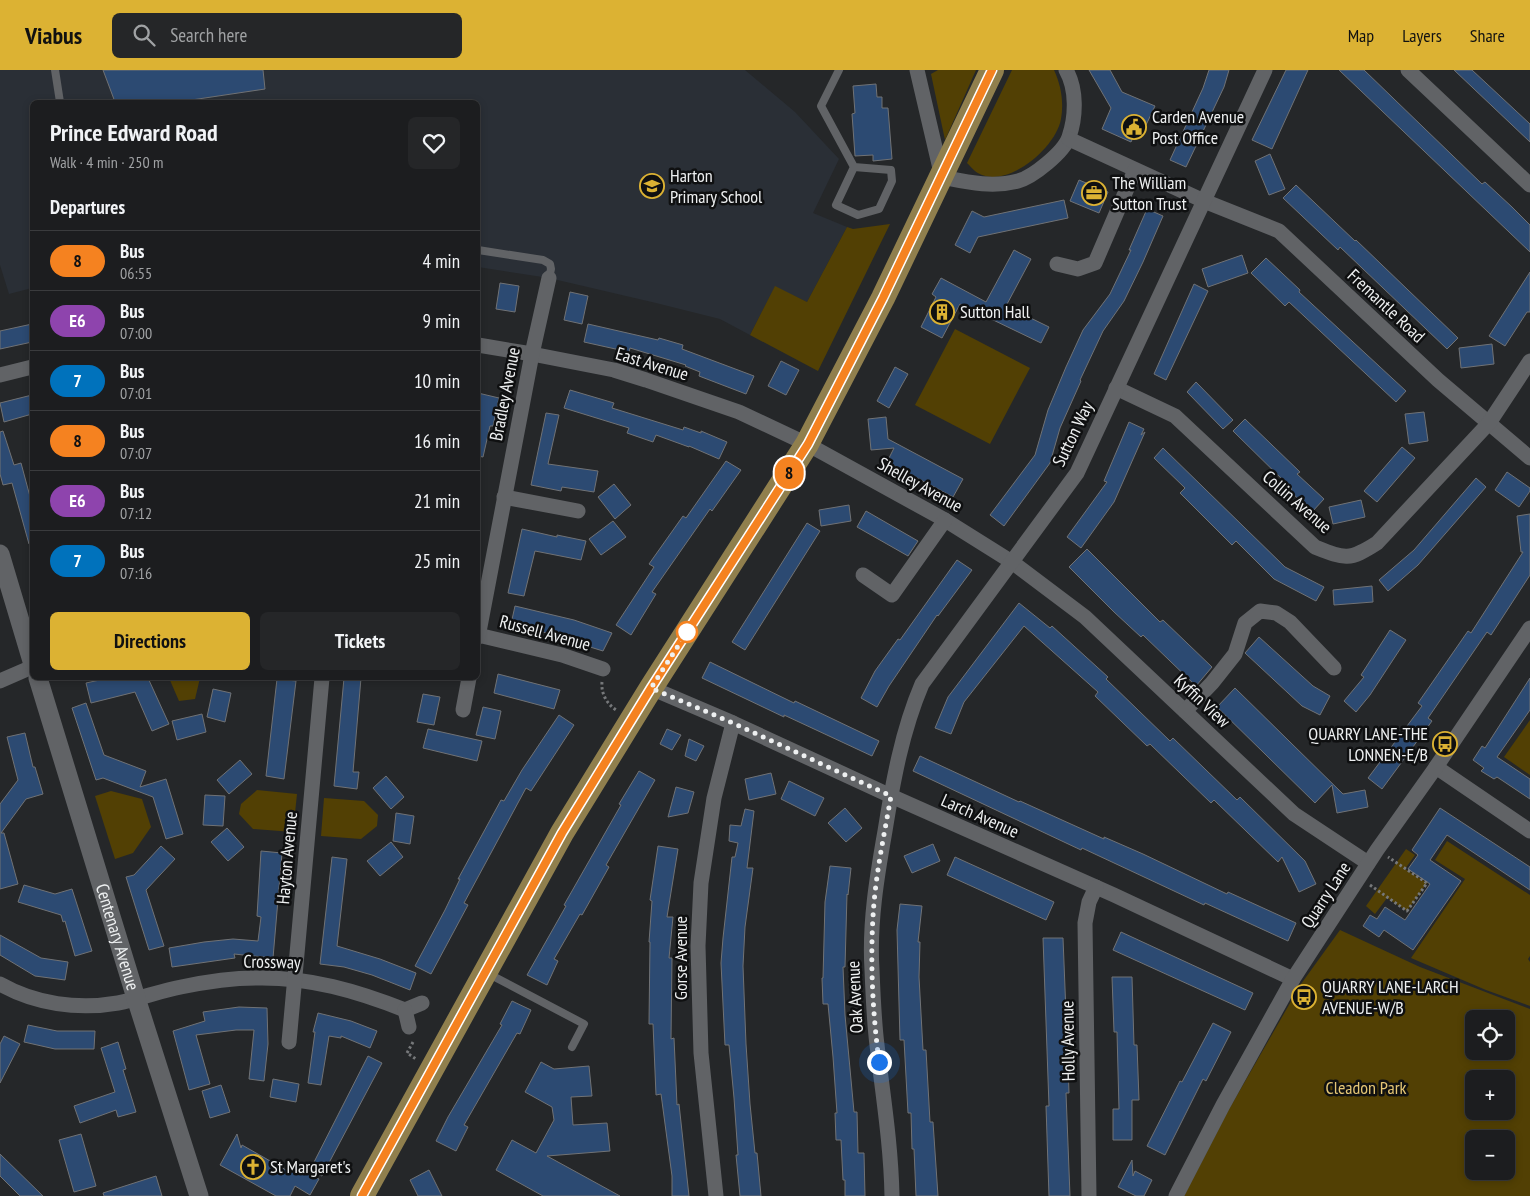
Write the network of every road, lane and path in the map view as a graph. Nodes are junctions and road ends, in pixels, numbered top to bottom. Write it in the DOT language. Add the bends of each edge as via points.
graph roads {
  1 [pos="55,70"];
  2 [pos="839,70"];
  3 [pos="917,70"];
  4 [pos="992,70"];
  5 [pos="1066,70"];
  6 [pos="1265,70"];
  7 [pos="1408,70"];
  8 [pos="60,100"];
  9 [pos="1069,139"];
  10 [pos="854,167"];
  11 [pos="1135,170"];
  12 [pos="942,177"];
  13 [pos="1530,185"];
  14 [pos="1204,201"];
  15 [pos="480,250"];
  16 [pos="1057,264"];
  17 [pos="549,278"];
  18 [pos="480,345"];
  19 [pos="532,354"];
  20 [pos="1530,361"];
  21 [pos="30,368"];
  22 [pos="0,375"];
  23 [pos="1116,388"];
  24 [pos="1489,423"];
  25 [pos="808,444"];
  26 [pos="1530,458"];
  27 [pos="504,497"];
  28 [pos="578,511"];
  29 [pos="945,520"];
  30 [pos="0,554"];
  31 [pos="1012,562"];
  32 [pos="862,575"];
  33 [pos="480,625"];
  34 [pos="1530,628"];
  35 [pos="480,636"];
  36 [pos="30,654"];
  37 [pos="30,668"];
  38 [pos="1334,668"];
  39 [pos="604,669"];
  40 [pos="39,680"];
  41 [pos="322,680"];
  42 [pos="469,680"];
  43 [pos="0,681"];
  44 [pos="651,688"];
  45 [pos="463,710"];
  46 [pos="1185,711"];
  47 [pos="632,720"];
  48 [pos="733,723"];
  49 [pos="1436,767"];
  50 [pos="891,796"];
  51 [pos="1530,831"];
  52 [pos="1377,850"];
  53 [pos="1368,863"];
  54 [pos="1359,878"];
  55 [pos="1096,888"];
  56 [pos="485,972"];
  57 [pos="295,979"];
  58 [pos="1293,979"];
  59 [pos="1,988"];
  60 [pos="136,998"];
  61 [pos="422,1003"];
  62 [pos="404,1010"];
  63 [pos="409,1027"];
  64 [pos="289,1042"];
  65 [pos="572,1047"];
  66 [pos="431,1069"];
  67 [pos="200,1196"];
  68 [pos="362,1196"];
  69 [pos="716,1196"];
  70 [pos="892,1196"];
  71 [pos="1088,1196"];
  72 [pos="1176,1196"];
  1 -- 8 [label="lane"];
  2 -- 10 [label="lane" via="821,106"];
  3 -- 12 [label="street"];
  4 -- 12 [label="main road"];
  5 -- 9 [label="street" via="1075,103"];
  6 -- 14 [label="street, Sutton Way"];
  7 -- 13 [label="street"];
  9 -- 11 [label="street, Fremantle Road"];
  9 -- 12 [label="street" via="1050,161 1019,181 982,185"];
  10 -- 10 [label="lane" via="891,170 892,181 879,210 858,215 836,205"];
  11 -- 14 [label="street, Fremantle Road"];
  11 -- 16 [label="street" via="1096,263 1078,269"];
  12 -- 25 [label="main road"];
  14 -- 23 [label="street, Sutton Way"];
  14 -- 24 [label="street, Fremantle Road" via="1278,231 1438,380"];
  15 -- 17 [label="lane" via="543,260 550,264"];
  17 -- 19 [label="street, Bradley Avenue"];
  18 -- 19 [label="street, East Avenue"];
  19 -- 25 [label="street, East Avenue" via="614,370 646,380 739,412"];
  19 -- 27 [label="street, Bradley Avenue"];
  20 -- 24 [label="street, Collin Avenue"];
  21 -- 22 [label="street"];
  23 -- 24 [label="street, Collin Avenue" via="1175,416 1315,547 1338,556 1357,556 1377,543"];
  23 -- 31 [label="street, Sutton Way" via="1077,473"];
  24 -- 26 [label="street, Fremantle Road"];
  25 -- 29 [label="street, Shelley Avenue"];
  25 -- 44 [label="main road"];
  27 -- 28 [label="street"];
  27 -- 33 [label="street, Bradley Avenue"];
  29 -- 31 [label="street, Shelley Avenue"];
  29 -- 32 [label="street" via="892,595"];
  30 -- 36 [label="street"];
  31 -- 46 [label="street, Kyffin View" via="1085,617"];
  31 -- 50 [label="street, Sutton Way" via="922,684 911,711"];
  34 -- 49 [label="street, Quarry Lane"];
  35 -- 39 [label="street, Russell Avenue" via="554,653"];
  37 -- 43 [label="street"];
  38 -- 46 [label="street" via="1290,622 1276,613 1260,611 1245,623 1235,654"];
  39 -- 47 [label="path" via="601,691 610,706"];
  40 -- 60 [label="street, Centenary Avenue"];
  41 -- 57 [label="street, Hayton Avenue"];
  42 -- 45 [label="street"];
  44 -- 47 [label="main road"];
  44 -- 48 [label="street, Larch Avenue"];
  46 -- 53 [label="street, Kyffin View" via="1294,814"];
  47 -- 56 [label="main road" via="562,833"];
  48 -- 50 [label="street, Larch Avenue"];
  48 -- 69 [label="street, Gorse Avenue" via="714,798 701,883 698,946 701,1054"];
  49 -- 51 [label="street"];
  49 -- 52 [label="street, Quarry Lane"];
  50 -- 55 [label="street, Larch Avenue"];
  50 -- 70 [label="street, Oak Avenue" via="873,916 871,967"];
  52 -- 53 [label="street, Quarry Lane"];
  52 -- 54 [label="path" via="1427,883 1407,911"];
  53 -- 54 [label="street, Quarry Lane"];
  54 -- 58 [label="street, Quarry Lane"];
  55 -- 58 [label="street, Larch Avenue"];
  55 -- 71 [label="street, Holly Avenue" via="1085,923"];
  56 -- 65 [label="lane" via="584,1024"];
  56 -- 66 [label="main road"];
  57 -- 60 [label="street, Crossway" via="214,982"];
  57 -- 62 [label="street, Crossway" via="347,990"];
  57 -- 64 [label="street, Hayton Avenue"];
  58 -- 72 [label="street, Quarry Lane"];
  59 -- 60 [label="street, Crossway" via="59,1004 98,1005"];
  60 -- 67 [label="street, Centenary Avenue"];
  61 -- 62 [label="street"];
  62 -- 63 [label="street"];
  63 -- 66 [label="path" via="414,1041 407,1053"];
  66 -- 68 [label="main road"];
}
